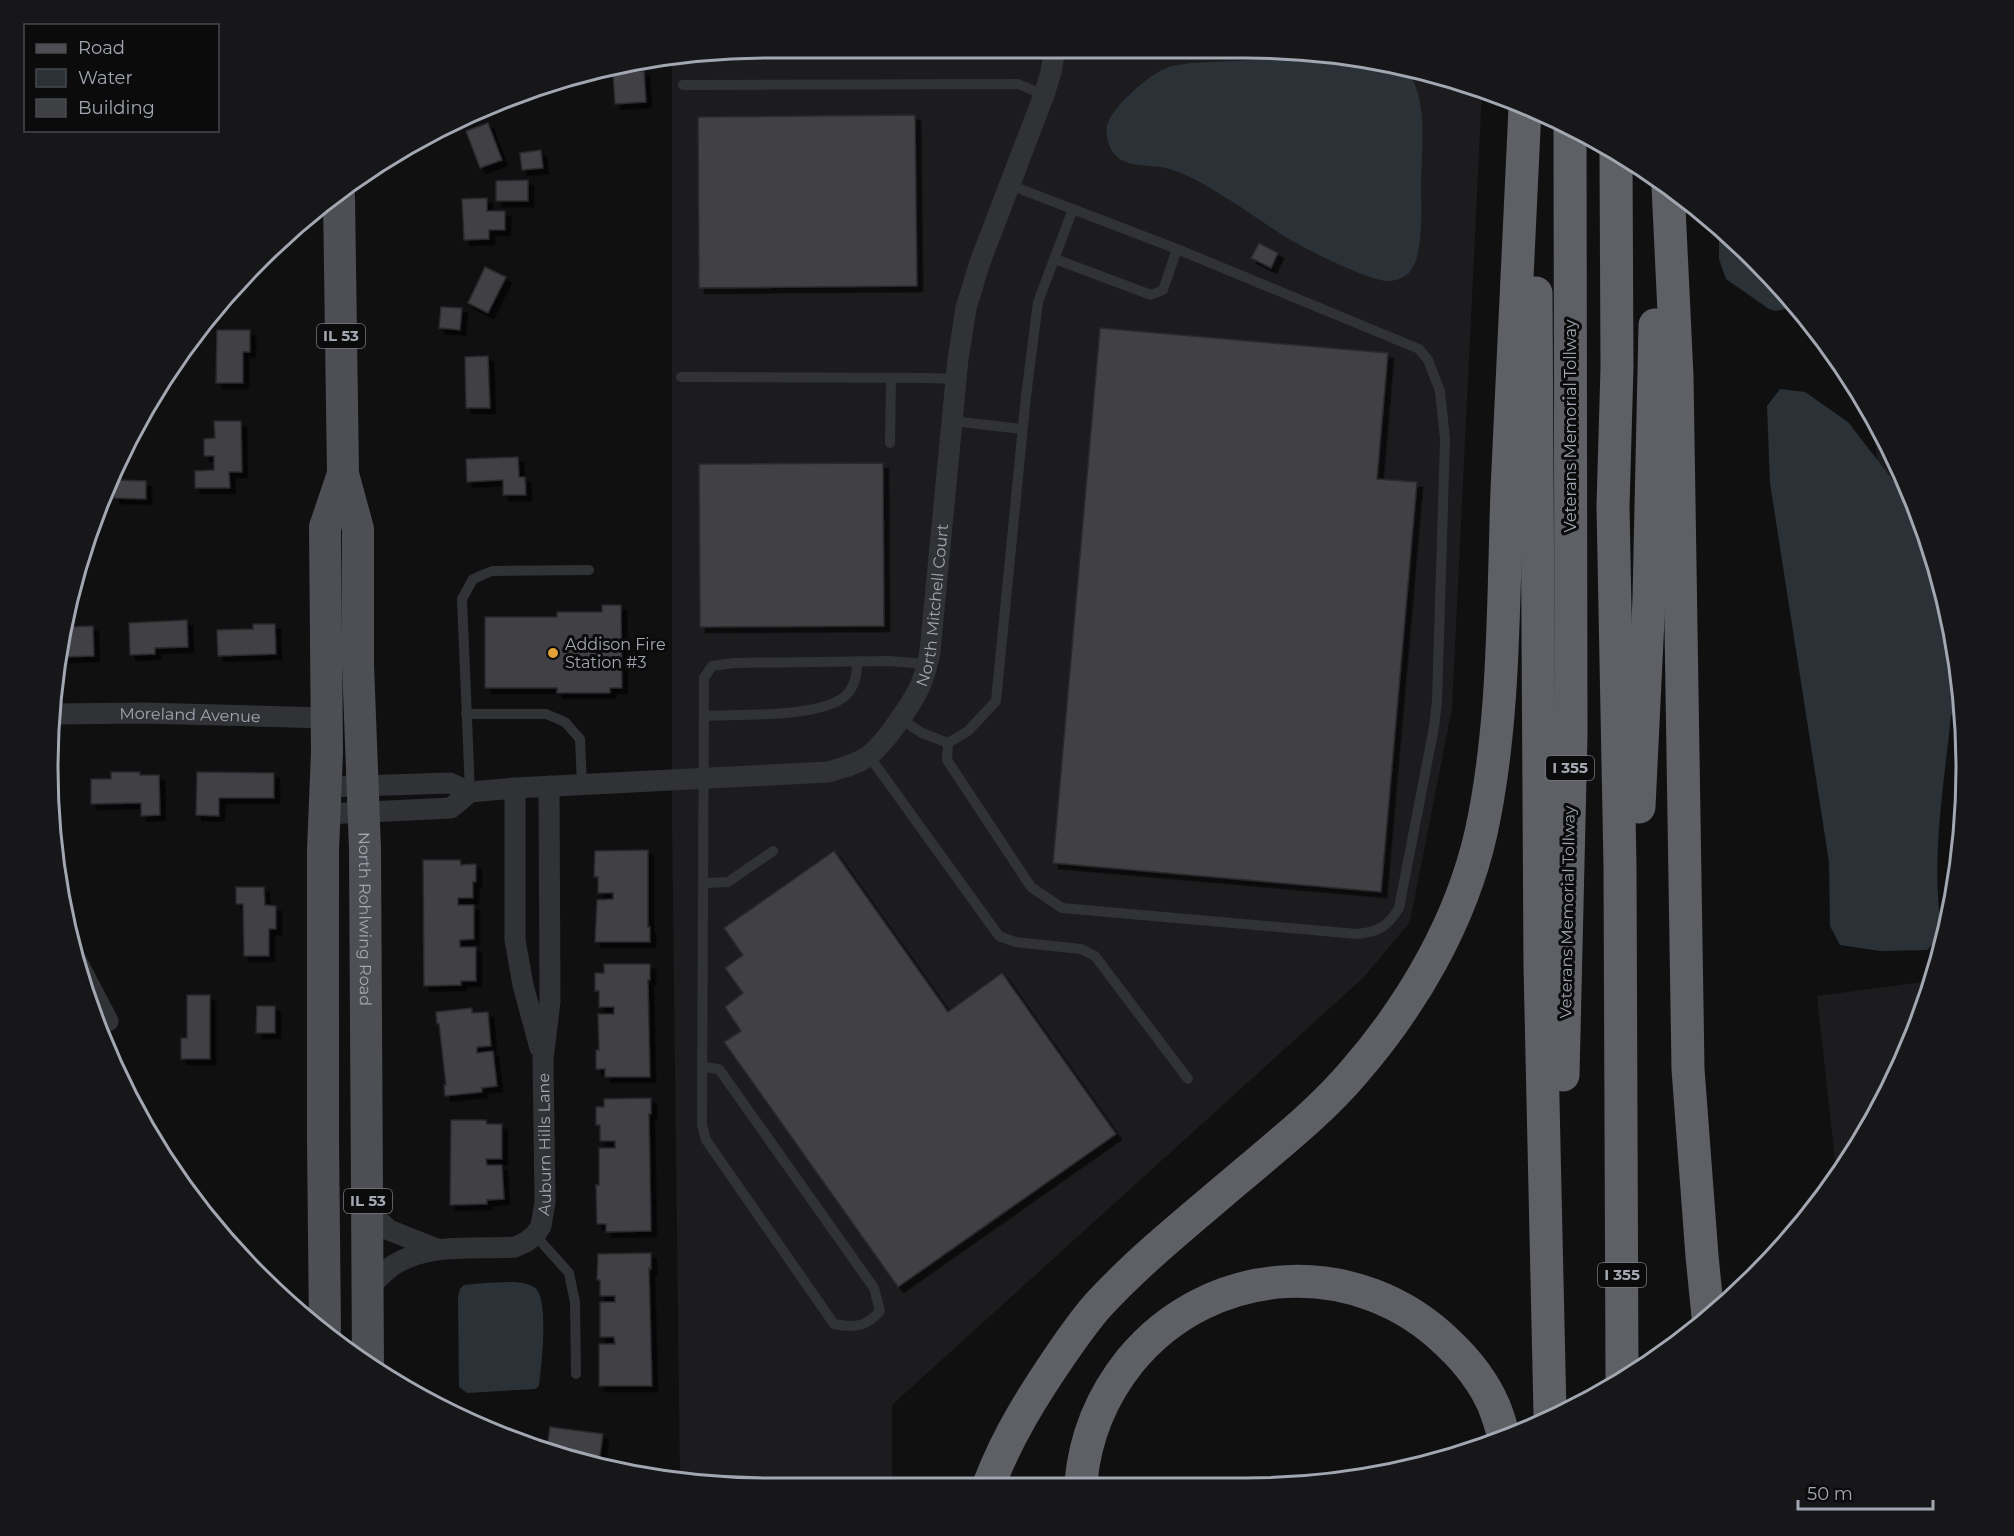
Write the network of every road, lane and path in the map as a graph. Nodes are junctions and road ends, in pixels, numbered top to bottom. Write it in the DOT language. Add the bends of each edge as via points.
graph roads {
  1 [pos="1053,58"];
  2 [pos="683,85"];
  3 [pos="1044,95"];
  4 [pos="1525,116"];
  5 [pos="1534,120"];
  6 [pos="1570,137"];
  7 [pos="1616,163"];
  8 [pos="1010,185"];
  9 [pos="1658,191"];
  10 [pos="1669,198"];
  11 [pos="339,203"];
  12 [pos="1073,209"];
  13 [pos="1177,249"];
  14 [pos="1055,259"];
  15 [pos="681,377"];
  16 [pos="891,378"];
  17 [pos="956,380"];
  18 [pos="952,421"];
  19 [pos="1022,429"];
  20 [pos="890,443"];
  21 [pos="343,474"];
  22 [pos="589,570"];
  23 [pos="857,661"];
  24 [pos="927,664"];
  25 [pos="61,714"];
  26 [pos="466,714"];
  27 [pos="704,716"];
  28 [pos="326,718"];
  29 [pos="899,718"];
  30 [pos="948,743"];
  31 [pos="868,756"];
  32 [pos="705,778"];
  33 [pos="582,784"];
  34 [pos="549,786"];
  35 [pos="515,788"];
  36 [pos="470,792"];
  37 [pos="363,799"];
  38 [pos="326,801"];
  39 [pos="773,851"];
  40 [pos="704,883"];
  41 [pos="550,899"];
  42 [pos="515,900"];
  43 [pos="99,1004"];
  44 [pos="108,1021"];
  45 [pos="543,1059"];
  46 [pos="703,1067"];
  47 [pos="1188,1079"];
  48 [pos="1622,1171"];
  49 [pos="368,1211"];
  50 [pos="534,1235"];
  51 [pos="437,1249"];
  52 [pos="368,1289"];
  53 [pos="1707,1307"];
  54 [pos="325,1322"];
  55 [pos="368,1354"];
  56 [pos="1622,1369"];
  57 [pos="576,1374"];
  58 [pos="1556,1406"];
  59 [pos="1550,1409"];
  60 [pos="1502,1429"];
  61 [pos="991,1478"];
  62 [pos="1082,1478"];
  1 -- 3 [label="street, North Mitchell Court"];
  2 -- 3 [label="lane" via="1018,84"];
  3 -- 8 [label="street, North Mitchell Court"];
  4 -- 61 [label="highway" via="1499,690 1492,770 1480,836 1450,924 1392,1026 1351,1076 1314,1114 1097,1306 1038,1388 1001,1452"];
  5 -- 59 [label="highway" via="1540,954"];
  6 -- 58 [label="highway, Veterans Memorial Tollway / I 355" via="1571,736"];
  7 -- 48 [label="highway, I 355" via="1613,506"];
  8 -- 12 [label="lane"];
  8 -- 17 [label="street, North Mitchell Court" via="966,308"];
  9 -- 48 [label="highway" via="1649,598"];
  10 -- 53 [label="highway" via="1677,376 1688,1069"];
  11 -- 21 [label="main road, North Rohlwing Road / IL 53"];
  12 -- 13 [label="lane"];
  12 -- 14 [label="lane"];
  13 -- 14 [label="lane" via="1163,290 1151,295"];
  13 -- 30 [label="lane" via="1419,349 1435,373 1445,439 1437,701 1400,908 1390,922 1372,933 1358,934 1062,908 1031,887 947,760"];
  14 -- 19 [label="lane" via="1038,302"];
  15 -- 16 [label="lane"];
  16 -- 17 [label="lane"];
  16 -- 20 [label="lane"];
  17 -- 18 [label="street, North Mitchell Court"];
  18 -- 19 [label="lane"];
  18 -- 24 [label="street, North Mitchell Court"];
  19 -- 30 [label="lane" via="996,701 968,731"];
  21 -- 28 [label="main road, North Rohlwing Road / IL 53" via="325,527"];
  21 -- 37 [label="main road, North Rohlwing Road / IL 53" via="358,529"];
  22 -- 26 [label="lane" via="492,571 473,579 462,599"];
  23 -- 24 [label="lane"];
  23 -- 27 [label="lane" via="857,676 848,694 825,708"];
  23 -- 27 [label="lane" via="712,666 704,678"];
  24 -- 29 [label="street, North Mitchell Court" via="920,686"];
  25 -- 28 [label="street, Moreland Avenue" via="144,712"];
  26 -- 33 [label="lane" via="546,714 565,722 580,739"];
  26 -- 36 [label="lane"];
  27 -- 32 [label="lane"];
  28 -- 38 [label="main road, North Rohlwing Road / IL 53"];
  29 -- 30 [label="lane"];
  29 -- 31 [label="street, North Mitchell Court"];
  31 -- 32 [label="street, North Mitchell Court" via="828,772"];
  31 -- 47 [label="lane" via="999,936 1016,942 1082,949 1095,956"];
  32 -- 33 [label="street, North Mitchell Court"];
  32 -- 40 [label="lane"];
  33 -- 34 [label="street, North Mitchell Court"];
  34 -- 35 [label="street, North Mitchell Court"];
  34 -- 41 [label="street, Auburn Hills Lane"];
  35 -- 36 [label="street, North Mitchell Court"];
  35 -- 42 [label="street, Auburn Hills Lane"];
  36 -- 37 [label="street, North Mitchell Court" via="451,808"];
  37 -- 38 [label="street, North Mitchell Court"];
  37 -- 49 [label="main road, North Rohlwing Road / IL 53"];
  38 -- 54 [label="main road, North Rohlwing Road / IL 53"];
  39 -- 40 [label="lane" via="729,882"];
  40 -- 46 [label="lane"];
  41 -- 42 [label="street"];
  41 -- 45 [label="street, Auburn Hills Lane" via="550,1002"];
  42 -- 45 [label="street, Auburn Hills Lane" via="517,951"];
  43 -- 44 [label="street"];
  45 -- 50 [label="street, Auburn Hills Lane" via="545,1202 541,1226"];
  46 -- 46 [label="lane" via="719,1069 874,1288 880,1311 871,1322 851,1327 834,1324 706,1140 702,1125"];
  48 -- 56 [label="highway, I 355"];
  49 -- 51 [label="street, Auburn Hills Lane" via="388,1230"];
  49 -- 52 [label="main road, North Rohlwing Road / IL 53"];
  50 -- 51 [label="street, Auburn Hills Lane" via="515,1246"];
  50 -- 57 [label="lane" via="569,1273 575,1302"];
  51 -- 52 [label="street, Auburn Hills Lane" via="394,1265"];
  52 -- 55 [label="main road, North Rohlwing Road / IL 53"];
  60 -- 62 [label="highway" via="1494,1405 1470,1367 1421,1320 1358,1290 1319,1282 1274,1282 1201,1303 1159,1331 1137,1352 1096,1415"];
}
